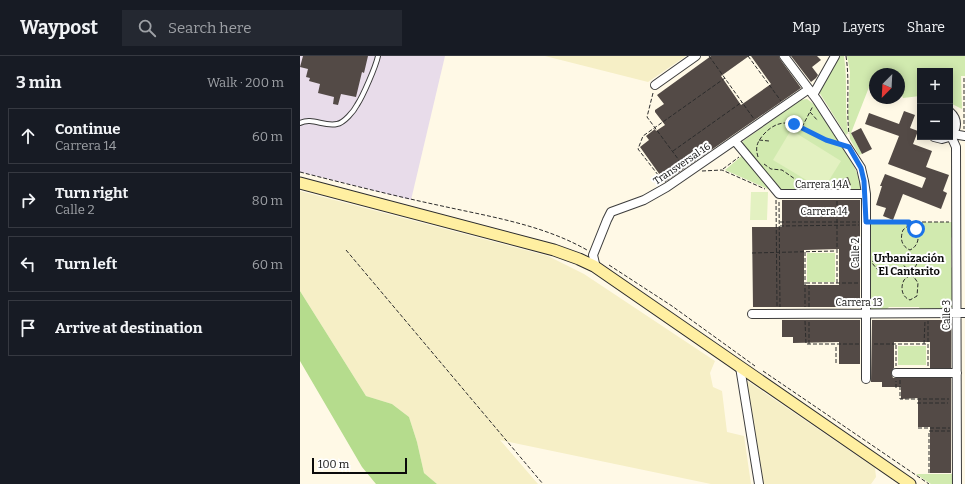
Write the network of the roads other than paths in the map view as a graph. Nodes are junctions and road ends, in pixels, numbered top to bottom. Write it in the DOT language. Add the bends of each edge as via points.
graph roads {
  1 [pos="378,56"];
  2 [pos="696,56"];
  3 [pos="784,56"];
  4 [pos="835,56"];
  5 [pos="655,85"];
  6 [pos="813,95"];
  7 [pos="953,116"];
  8 [pos="300,123"];
  9 [pos="953,129"];
  10 [pos="953,135"];
  11 [pos="964,136"];
  12 [pos="953,140"];
  13 [pos="735,141"];
  14 [pos="300,183"];
  15 [pos="866,194"];
  16 [pos="961,222"];
  17 [pos="593,255"];
  18 [pos="583,261"];
  19 [pos="601,265"];
  20 [pos="866,313"];
  21 [pos="961,313"];
  22 [pos="752,314"];
  23 [pos="740,367"];
  24 [pos="957,373"];
  25 [pos="898,374"];
  26 [pos="866,379"];
  27 [pos="759,484"];
  28 [pos="910,484"];
  29 [pos="958,484"];
  1 -- 8 [label="lane" via="357,106 342,122"];
  2 -- 5 [label="street"];
  3 -- 6 [label="street, Calle 2"];
  4 -- 6 [label="street"];
  6 -- 13 [label="street, Transversal 16" via="785,107"];
  6 -- 15 [label="street, Calle 2" via="861,168"];
  7 -- 9 [label="street" via="956,120"];
  10 -- 11 [label="street"];
  12 -- 16 [label="street, Calle 3" via="956,147"];
  13 -- 15 [label="street, Carrera 14A" via="779,194"];
  13 -- 17 [label="street, Transversal 16" via="667,187 644,200 611,212"];
  14 -- 18 [label="main road" via="554,250"];
  15 -- 20 [label="street, Calle 2"];
  16 -- 21 [label="street, Calle 3"];
  17 -- 18 [label="street"];
  17 -- 19 [label="street"];
  18 -- 19 [label="main road"];
  19 -- 23 [label="main road"];
  20 -- 21 [label="street, Carrera 13"];
  20 -- 22 [label="street, Carrera 13"];
  20 -- 26 [label="street, Calle 2"];
  21 -- 24 [label="street, Calle 3"];
  23 -- 27 [label="street"];
  23 -- 28 [label="main road"];
  24 -- 25 [label="street"];
  24 -- 29 [label="street, Calle 3"];
}
